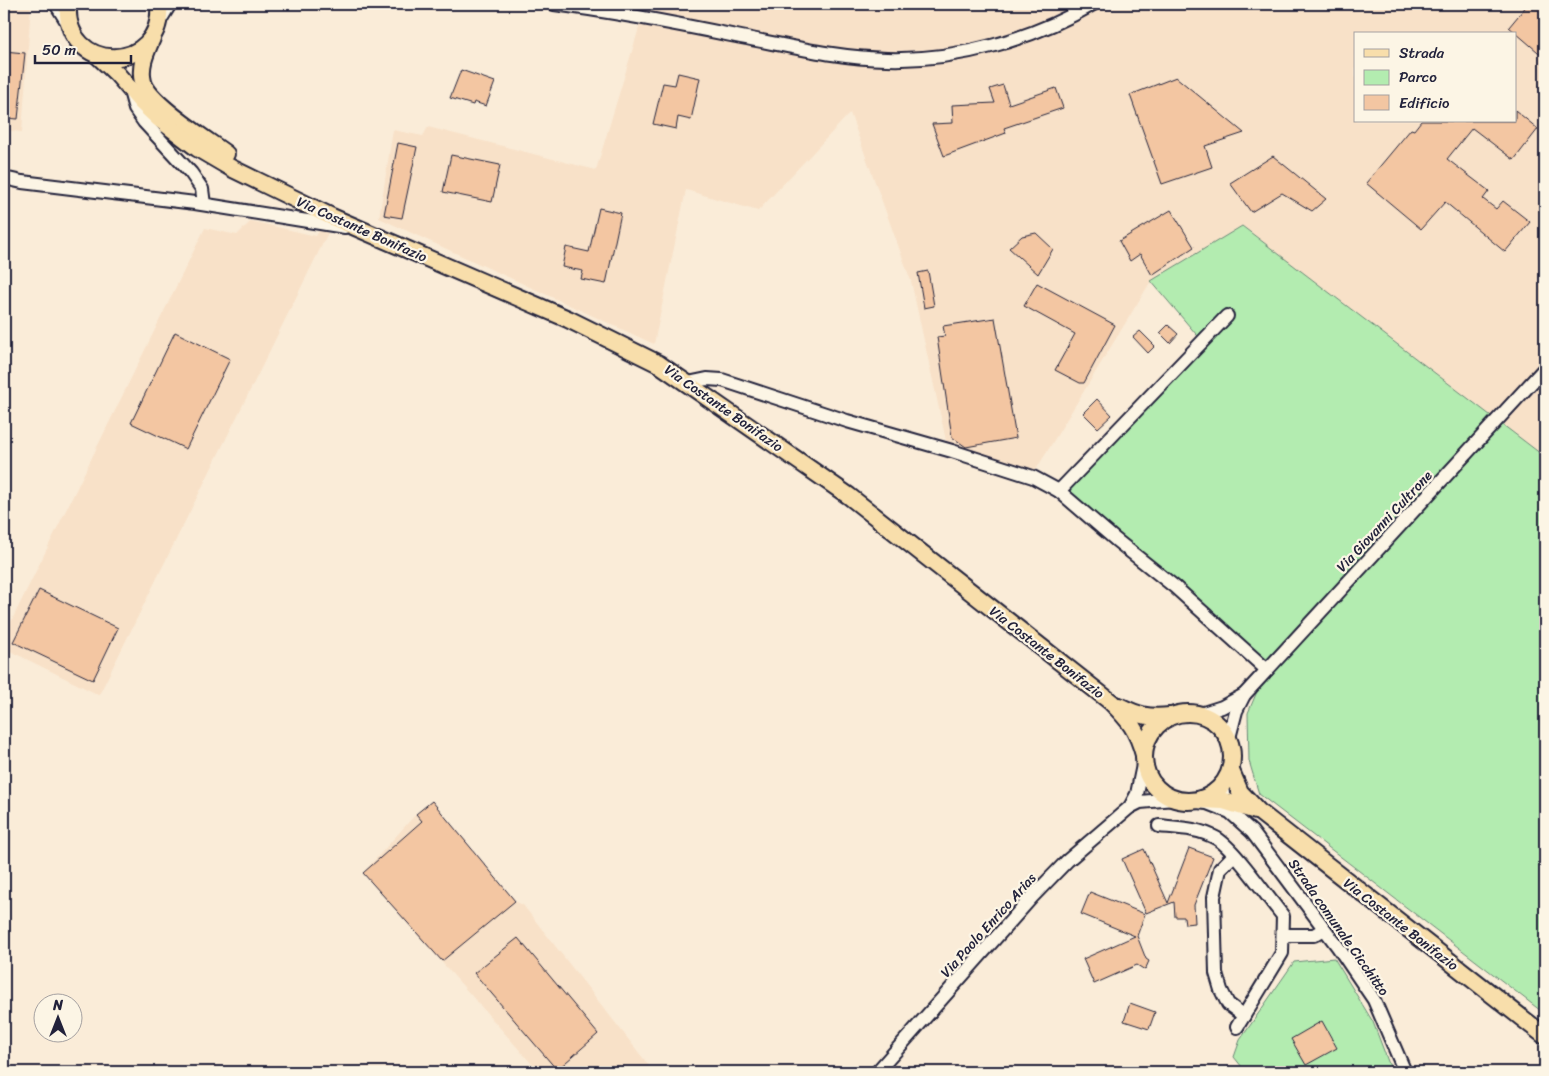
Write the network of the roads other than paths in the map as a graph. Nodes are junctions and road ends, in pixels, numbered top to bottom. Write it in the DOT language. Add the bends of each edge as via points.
graph roads {
  1 [pos="56,4"];
  2 [pos="68,4"];
  3 [pos="159,4"];
  4 [pos="170,4"];
  5 [pos="554,4"];
  6 [pos="1093,4"];
  7 [pos="634,10"];
  8 [pos="69,25"];
  9 [pos="155,31"];
  10 [pos="97,55"];
  11 [pos="129,89"];
  12 [pos="4,178"];
  13 [pos="288,196"];
  14 [pos="204,204"];
  15 [pos="359,229"];
  16 [pos="1226,316"];
  17 [pos="1545,368"];
  18 [pos="688,383"];
  19 [pos="1059,491"];
  20 [pos="1266,670"];
  21 [pos="1244,695"];
  22 [pos="1111,702"];
  23 [pos="1200,714"];
  24 [pos="1170,716"];
  25 [pos="1229,738"];
  26 [pos="1144,757"];
  27 [pos="1231,771"];
  28 [pos="1186,800"];
  29 [pos="1226,800"];
  30 [pos="1130,807"];
  31 [pos="1258,811"];
  32 [pos="1160,826"];
  33 [pos="1234,855"];
  34 [pos="1324,929"];
  35 [pos="1283,936"];
  36 [pos="1244,1016"];
  37 [pos="1237,1027"];
  38 [pos="1545,1036"];
  39 [pos="877,1072"];
  40 [pos="1405,1072"];
  1 -- 8 [label="street"];
  2 -- 8 [label="main road"];
  3 -- 9 [label="main road"];
  4 -- 9 [label="street"];
  5 -- 7 [label="street"];
  6 -- 7 [label="street" via="1048,27 994,45 927,58 889,60 811,51"];
  8 -- 10 [label="main road" via="79,43"];
  9 -- 10 [label="main road" via="137,52 128,56 107,58"];
  9 -- 13 [label="main road" via="142,64 142,80 149,94 170,113"];
  10 -- 11 [label="main road"];
  11 -- 13 [label="main road" via="159,119 197,148"];
  11 -- 14 [label="street" via="135,109 144,122 202,189"];
  12 -- 14 [label="street"];
  13 -- 15 [label="main road, Via Costante Bonifazio"];
  14 -- 15 [label="street"];
  15 -- 18 [label="main road, Via Costante Bonifazio" via="568,319 659,364"];
  16 -- 19 [label="street"];
  17 -- 20 [label="street, Via Giovanni Cultrone"];
  18 -- 19 [label="street" via="722,380 1033,477"];
  18 -- 22 [label="main road, Via Costante Bonifazio" via="849,496"];
  19 -- 20 [label="street" via="1175,588"];
  20 -- 21 [label="street, Via Giovanni Cultrone"];
  21 -- 23 [label="street"];
  21 -- 25 [label="street"];
  22 -- 24 [label="main road" via="1136,715"];
  22 -- 26 [label="main road" via="1137,732"];
  23 -- 24 [label="main road"];
  23 -- 25 [label="main road" via="1222,727"];
  24 -- 26 [label="main road" via="1154,728"];
  25 -- 27 [label="main road" via="1233,754"];
  26 -- 28 [label="main road" via="1155,786 1164,794"];
  26 -- 30 [label="street" via="1137,794"];
  27 -- 29 [label="main road"];
  27 -- 31 [label="main road" via="1240,792"];
  28 -- 29 [label="street" via="1206,803"];
  28 -- 29 [label="main road" via="1210,796"];
  28 -- 30 [label="street" via="1140,802"];
  29 -- 31 [label="main road"];
  29 -- 34 [label="street, Strada comunale Cicchitto"];
  30 -- 39 [label="street, Via Paolo Enrico Arias" via="1067,861"];
  31 -- 38 [label="main road, Via Costante Bonifazio"];
  32 -- 33 [label="street" via="1193,829 1217,838"];
  33 -- 35 [label="street" via="1283,916"];
  33 -- 36 [label="street" via="1220,869 1214,898 1216,973 1228,1004"];
  34 -- 35 [label="street" via="1314,936"];
  34 -- 40 [label="street, Strada comunale Cicchitto" via="1374,1000"];
  35 -- 36 [label="street" via="1282,953"];
  36 -- 37 [label="street"];
}
